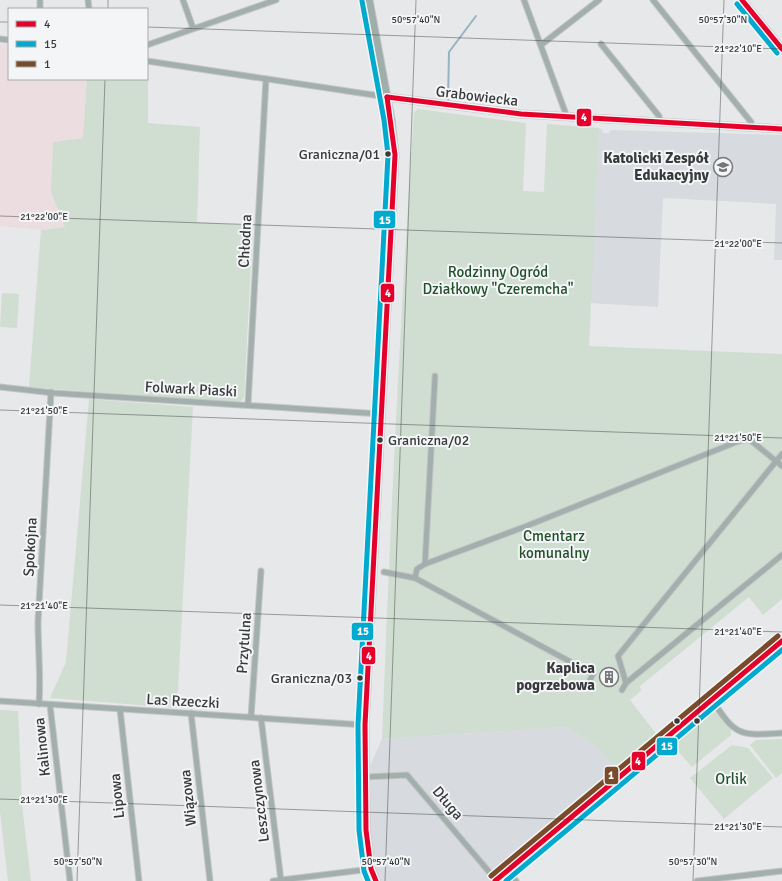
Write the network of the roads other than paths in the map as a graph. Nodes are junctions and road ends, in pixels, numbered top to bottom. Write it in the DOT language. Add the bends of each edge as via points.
graph roads {
  1 [pos="183,0"];
  2 [pos="256,0"];
  3 [pos="276,0"];
  4 [pos="369,0"];
  5 [pos="524,0"];
  6 [pos="599,0"];
  7 [pos="653,0"];
  8 [pos="744,1"];
  9 [pos="258,6"];
  10 [pos="193,28"];
  11 [pos="601,44"];
  12 [pos="148,45"];
  13 [pos="541,45"];
  14 [pos="782,49"];
  15 [pos="148,61"];
  16 [pos="266,79"];
  17 [pos="387,97"];
  18 [pos="567,117"];
  19 [pos="660,122"];
  20 [pos="751,128"];
  21 [pos="782,129"];
  22 [pos="435,376"];
  23 [pos="0,387"];
  24 [pos="51,392"];
  25 [pos="248,404"];
  26 [pos="381,414"];
  27 [pos="782,454"];
  28 [pos="777,460"];
  29 [pos="782,466"];
  30 [pos="782,555"];
  31 [pos="425,564"];
  32 [pos="261,571"];
  33 [pos="384,572"];
  34 [pos="415,578"];
  35 [pos="782,641"];
  36 [pos="626,683"];
  37 [pos="588,684"];
  38 [pos="622,690"];
  39 [pos="712,700"];
  40 [pos="0,701"];
  41 [pos="39,704"];
  42 [pos="50,705"];
  43 [pos="120,709"];
  44 [pos="191,713"];
  45 [pos="252,717"];
  46 [pos="261,718"];
  47 [pos="365,725"];
  48 [pos="782,733"];
  49 [pos="365,777"];
  50 [pos="371,869"];
  51 [pos="508,871"];
  52 [pos="782,872"];
  53 [pos="70,881"];
  54 [pos="139,881"];
  55 [pos="210,881"];
  56 [pos="273,881"];
  57 [pos="280,881"];
  58 [pos="376,881"];
  59 [pos="496,881"];
  60 [pos="516,881"];
  61 [pos="697,881"];
  1 -- 10 [label="street"];
  2 -- 9 [label="street"];
  3 -- 9 [label="street"];
  4 -- 17 [label="main road"];
  5 -- 13 [label="street"];
  6 -- 13 [label="street"];
  7 -- 20 [label="street" via="751,122"];
  8 -- 14 [label="main road"];
  9 -- 10 [label="street"];
  10 -- 12 [label="street"];
  11 -- 19 [label="street" via="659,116"];
  13 -- 18 [label="street"];
  15 -- 16 [label="street, Grabowiecka"];
  16 -- 17 [label="street, Grabowiecka"];
  16 -- 25 [label="street, Chłodna"];
  17 -- 18 [label="main road, Grabowiecka" via="486,111"];
  17 -- 26 [label="main road" via="394,155"];
  18 -- 19 [label="main road, Grabowiecka"];
  19 -- 20 [label="main road, Grabowiecka"];
  20 -- 21 [label="main road, Grabowiecka"];
  22 -- 31 [label="street"];
  23 -- 24 [label="street, Folwark Piaski"];
  24 -- 25 [label="street, Folwark Piaski"];
  24 -- 41 [label="street, Spokojna" via="38,622 41,676"];
  25 -- 26 [label="street, Folwark Piaski"];
  26 -- 47 [label="main road"];
  27 -- 28 [label="street"];
  28 -- 29 [label="street"];
  28 -- 31 [label="street" via="749,439 739,441"];
  28 -- 36 [label="street" via="618,656"];
  30 -- 36 [label="street"];
  31 -- 34 [label="street" via="417,569"];
  32 -- 45 [label="street, Przytulna"];
  33 -- 34 [label="street"];
  34 -- 37 [label="street" via="593,674"];
  35 -- 39 [label="main road, Długa"];
  36 -- 38 [label="street"];
  39 -- 48 [label="street" via="733,727 745,734"];
  39 -- 51 [label="main road, Długa"];
  40 -- 41 [label="street, Las Rzeczki"];
  41 -- 42 [label="street, Las Rzeczki"];
  42 -- 43 [label="street, Las Rzeczki"];
  42 -- 53 [label="street, Kalinowa"];
  43 -- 44 [label="street, Las Rzeczki"];
  43 -- 54 [label="street, Lipowa"];
  44 -- 45 [label="street, Las Rzeczki"];
  44 -- 55 [label="street, Wiązowa"];
  45 -- 46 [label="street, Las Rzeczki"];
  46 -- 47 [label="street, Las Rzeczki"];
  46 -- 57 [label="street, Leszczynowa"];
  47 -- 49 [label="main road"];
  49 -- 50 [label="main road" via="366,830"];
  49 -- 59 [label="street, Długa" via="407,775"];
  50 -- 57 [label="street"];
  50 -- 58 [label="main road"];
  51 -- 59 [label="main road, Długa"];
  51 -- 60 [label="street"];
  52 -- 61 [label="street"];
  56 -- 57 [label="street"];
}
